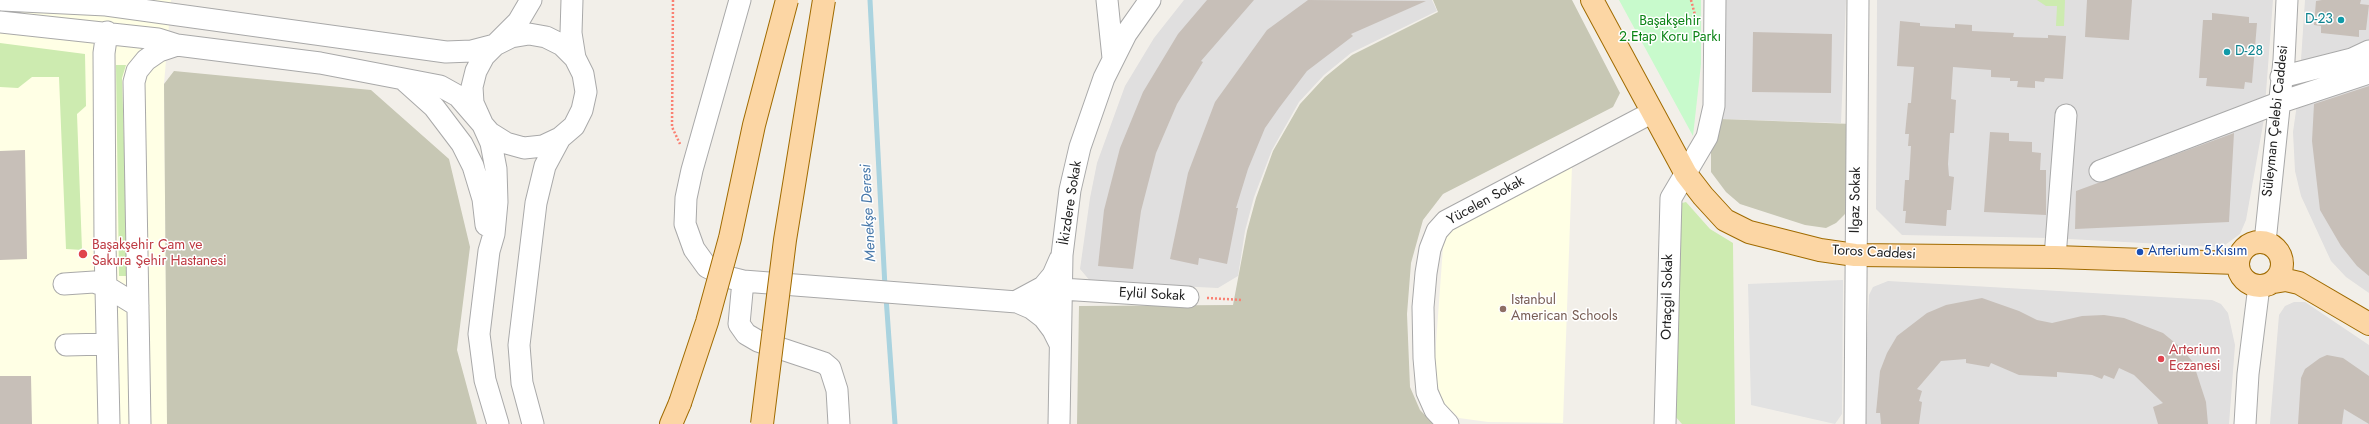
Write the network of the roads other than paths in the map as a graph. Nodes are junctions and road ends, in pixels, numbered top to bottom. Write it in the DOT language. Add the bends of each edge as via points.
graph roads {
  1 [pos="2,0"];
  2 [pos="531,0"];
  3 [pos="572,0"];
  4 [pos="740,0"];
  5 [pos="787,0"];
  6 [pos="824,0"];
  7 [pos="1107,0"];
  8 [pos="1150,0"];
  9 [pos="1592,0"];
  10 [pos="1715,0"];
  11 [pos="1858,0"];
  12 [pos="2287,0"];
  13 [pos="73,2"];
  14 [pos="154,13"];
  15 [pos="0,22"];
  16 [pos="107,32"];
  17 [pos="177,45"];
  18 [pos="495,45"];
  19 [pos="2369,49"];
  20 [pos="575,58"];
  21 [pos="1113,58"];
  22 [pos="2282,68"];
  23 [pos="2369,72"];
  24 [pos="404,80"];
  25 [pos="2278,103"];
  26 [pos="1651,113"];
  27 [pos="2066,115"];
  28 [pos="479,118"];
  29 [pos="560,138"];
  30 [pos="2100,171"];
  31 [pos="1686,174"];
  32 [pos="2265,242"];
  33 [pos="489,251"];
  34 [pos="1062,255"];
  35 [pos="1855,255"];
  36 [pos="2055,257"];
  37 [pos="2283,258"];
  38 [pos="2237,263"];
  39 [pos="743,281"];
  40 [pos="64,284"];
  41 [pos="2266,284"];
  42 [pos="108,286"];
  43 [pos="1061,296"];
  44 [pos="1188,297"];
  45 [pos="1008,301"];
  46 [pos="138,306"];
  47 [pos="2369,310"];
  48 [pos="2369,324"];
  49 [pos="107,344"];
  50 [pos="1060,344"];
  51 [pos="66,345"];
  52 [pos="681,414"];
  53 [pos="110,424"];
  54 [pos="140,424"];
  55 [pos="498,424"];
  56 [pos="533,424"];
  57 [pos="671,424"];
  58 [pos="762,424"];
  59 [pos="839,424"];
  60 [pos="1059,424"];
  61 [pos="1448,424"];
  62 [pos="1666,424"];
  63 [pos="1855,424"];
  64 [pos="2245,424"];
  1 -- 13 [label="street"];
  2 -- 18 [label="street" via="518,22"];
  3 -- 20 [label="street" via="571,33"];
  4 -- 39 [label="street, Eylül Sokak" via="692,170 686,198 686,224 694,249 707,266 727,277"];
  5 -- 52 [label="main road, bridge" via="754,124 730,238"];
  6 -- 58 [label="main road, bridge" via="785,240"];
  7 -- 21 [label="street"];
  8 -- 21 [label="street, İkizdere Sokak"];
  9 -- 26 [label="main road, Toros Caddesi"];
  10 -- 31 [label="street, Ortaçgil Sokak" via="1714,106 1707,137"];
  11 -- 35 [label="street, Ilgaz Sokak"];
  12 -- 22 [label="street, Süleyman Çelebi Caddesi"];
  13 -- 14 [label="street"];
  14 -- 16 [label="street" via="122,23"];
  14 -- 18 [label="street" via="446,52"];
  15 -- 16 [label="street"];
  16 -- 17 [label="street" via="158,39"];
  16 -- 42 [label="street" via="104,69 105,244"];
  17 -- 24 [label="street" via="320,63"];
  17 -- 46 [label="street" via="158,51 146,60 137,71 134,82"];
  18 -- 20 [label="street" via="511,37 529,34 546,37 562,45"];
  18 -- 28 [label="street" via="484,56 476,71 472,87 473,103"];
  19 -- 22 [label="street" via="2352,49"];
  20 -- 29 [label="street" via="583,74 586,92 582,110 574,126"];
  21 -- 34 [label="street, İkizdere Sokak" via="1092,108 1080,147 1070,190"];
  22 -- 25 [label="street, Süleyman Çelebi Caddesi"];
  23 -- 25 [label="street"];
  24 -- 28 [label="street" via="440,86 458,96"];
  24 -- 33 [label="street" via="434,107 462,144 473,166 483,199"];
  25 -- 30 [label="street"];
  25 -- 32 [label="street, Süleyman Çelebi Caddesi"];
  26 -- 31 [label="main road, Toros Caddesi"];
  26 -- 61 [label="street, Yücelen Sokak" via="1446,221 1437,231 1430,249 1426,273 1423,307 1424,358 1427,392 1435,410"];
  27 -- 36 [label="street"];
  28 -- 29 [label="street" via="490,133 506,143 524,148 543,146"];
  28 -- 33 [label="street" via="491,143 496,169 497,202 494,234"];
  29 -- 56 [label="street" via="541,177 520,319 521,377"];
  31 -- 35 [label="main road, Toros Caddesi" via="1702,196 1725,220 1749,232 1813,248"];
  31 -- 62 [label="street, Ortaçgil Sokak" via="1671,198"];
  32 -- 37 [label="main road" via="2274,246"];
  32 -- 38 [label="main road" via="2248,245 2242,250"];
  33 -- 55 [label="street" via="479,334 485,380"];
  34 -- 43 [label="street, İkizdere Sokak"];
  34 -- 45 [label="street" via="1053,275 1043,287"];
  35 -- 36 [label="main road, Toros Caddesi"];
  35 -- 63 [label="street, Ilgaz Sokak"];
  36 -- 38 [label="main road, Toros Caddesi"];
  37 -- 41 [label="main road" via="2280,274"];
  37 -- 47 [label="main road"];
  38 -- 41 [label="main road" via="2240,275 2245,281"];
  39 -- 45 [label="street, Eylül Sokak"];
  39 -- 59 [label="street" via="739,324 746,334 758,340 824,363 830,368 837,390"];
  40 -- 42 [label="street" via="94,282"];
  41 -- 48 [label="main road" via="2286,280 2299,283"];
  41 -- 64 [label="street" via="2248,374"];
  42 -- 46 [label="street"];
  42 -- 49 [label="street"];
  43 -- 44 [label="street, Eylül Sokak"];
  43 -- 45 [label="street, Eylül Sokak"];
  43 -- 50 [label="street, İkizdere Sokak"];
  45 -- 50 [label="street" via="1031,308 1044,318"];
  46 -- 54 [label="street"];
  49 -- 51 [label="street"];
  49 -- 53 [label="street"];
  50 -- 60 [label="street, İkizdere Sokak"];
  52 -- 57 [label="main road"];
}
